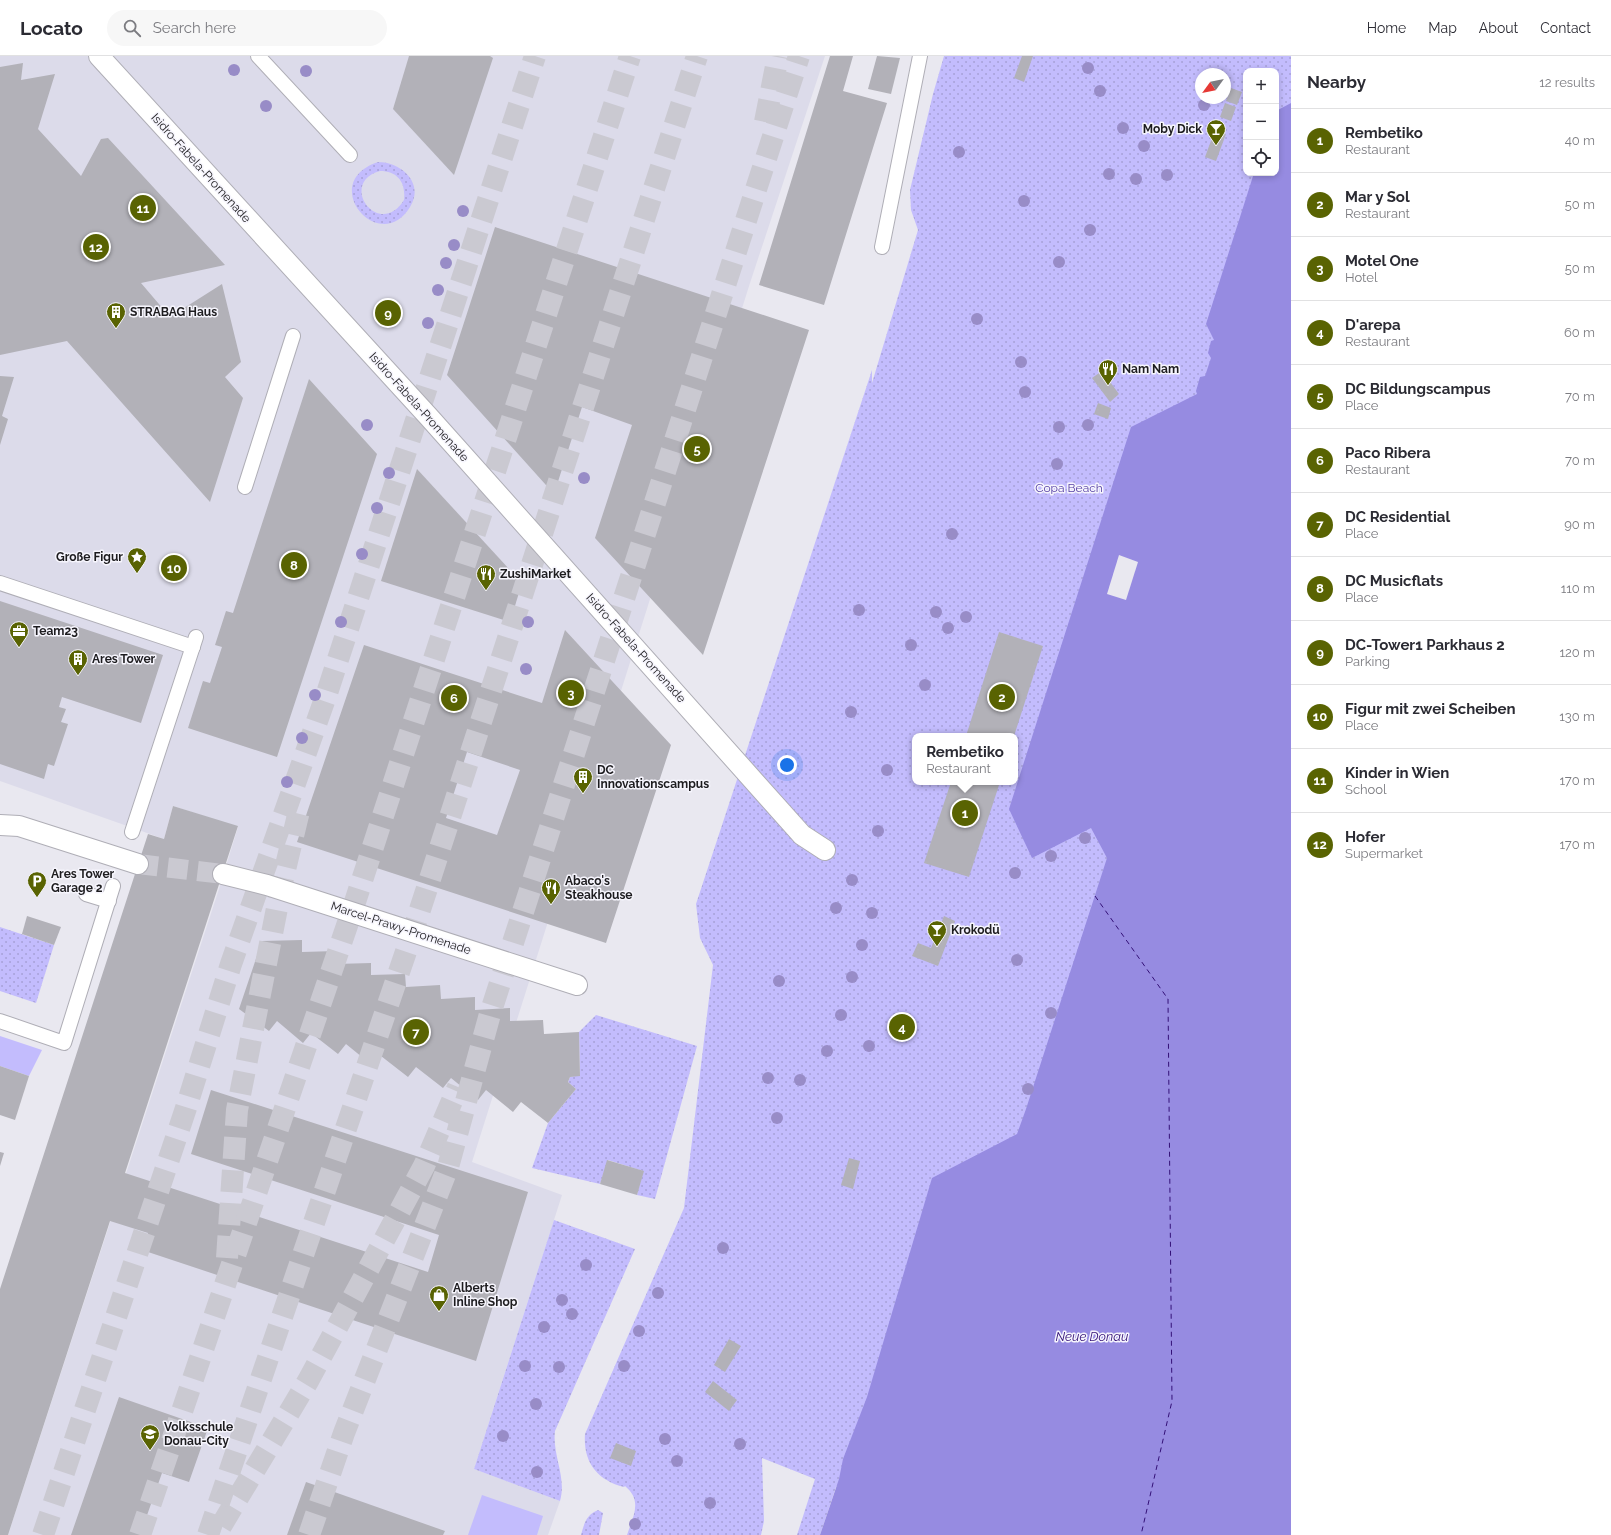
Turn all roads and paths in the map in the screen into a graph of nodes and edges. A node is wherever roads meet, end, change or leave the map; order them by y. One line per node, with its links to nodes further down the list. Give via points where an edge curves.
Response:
1 (99, 56): 11 (street, Isidro-Fabela-Promenade, via 428,416 802,835)
2 (258, 56): 4 (lane)
3 (920, 56): 5 (lane)
4 (350, 155)
5 (882, 247)
6 (293, 336): 7 (lane)
7 (245, 488)
8 (0, 583): 10 (lane, via 194,642)
9 (0, 825): 12 (street, via 19,826)
10 (132, 832)
11 (824, 850)
12 (138, 864)
13 (223, 874): 17 (street, Marcel-Prawy-Promenade, via 268,885)
14 (113, 886): 16 (lane)
15 (86, 894): 16 (lane)
16 (109, 900): 18 (lane, via 66,1047)
17 (577, 985)
18 (0, 1021)

